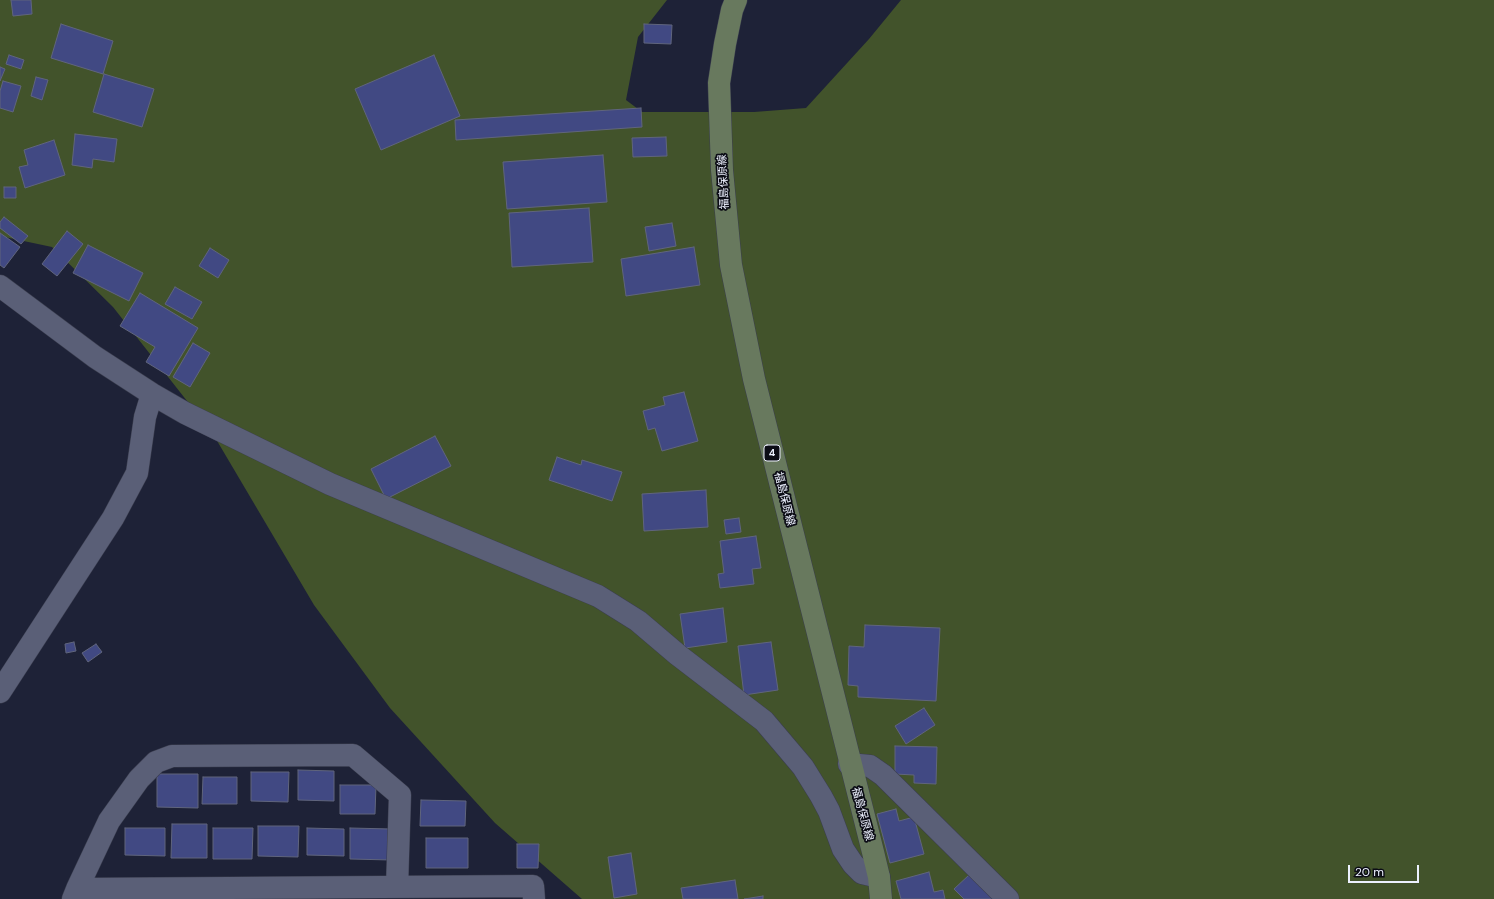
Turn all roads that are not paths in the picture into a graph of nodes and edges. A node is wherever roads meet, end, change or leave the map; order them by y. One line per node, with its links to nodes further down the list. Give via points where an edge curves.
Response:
1 (736, 0): 5 (main road, 福島保原線 / 4, via 727,31 719,83 722,170 731,265 754,379)
2 (0, 286): 3 (street, via 95,357)
3 (152, 394): 4 (street, via 145,416 137,473 108,525); 6 (street, via 185,413 330,484 598,596 638,621 678,656 764,721 799,762 818,791 843,849 853,864 862,873)
4 (0, 692)
5 (849, 764): 6 (main road, 福島保原線 / 4); 11 (street, via 870,766 883,775)
6 (879, 877): 10 (main road, 福島保原線 / 4)
7 (398, 887): 8 (street); 8 (street, via 400,795 353,755 172,756 156,762 139,779 109,821); 9 (street, via 533,886)
8 (75, 894)
9 (534, 899)
10 (881, 899)
11 (1008, 899)

